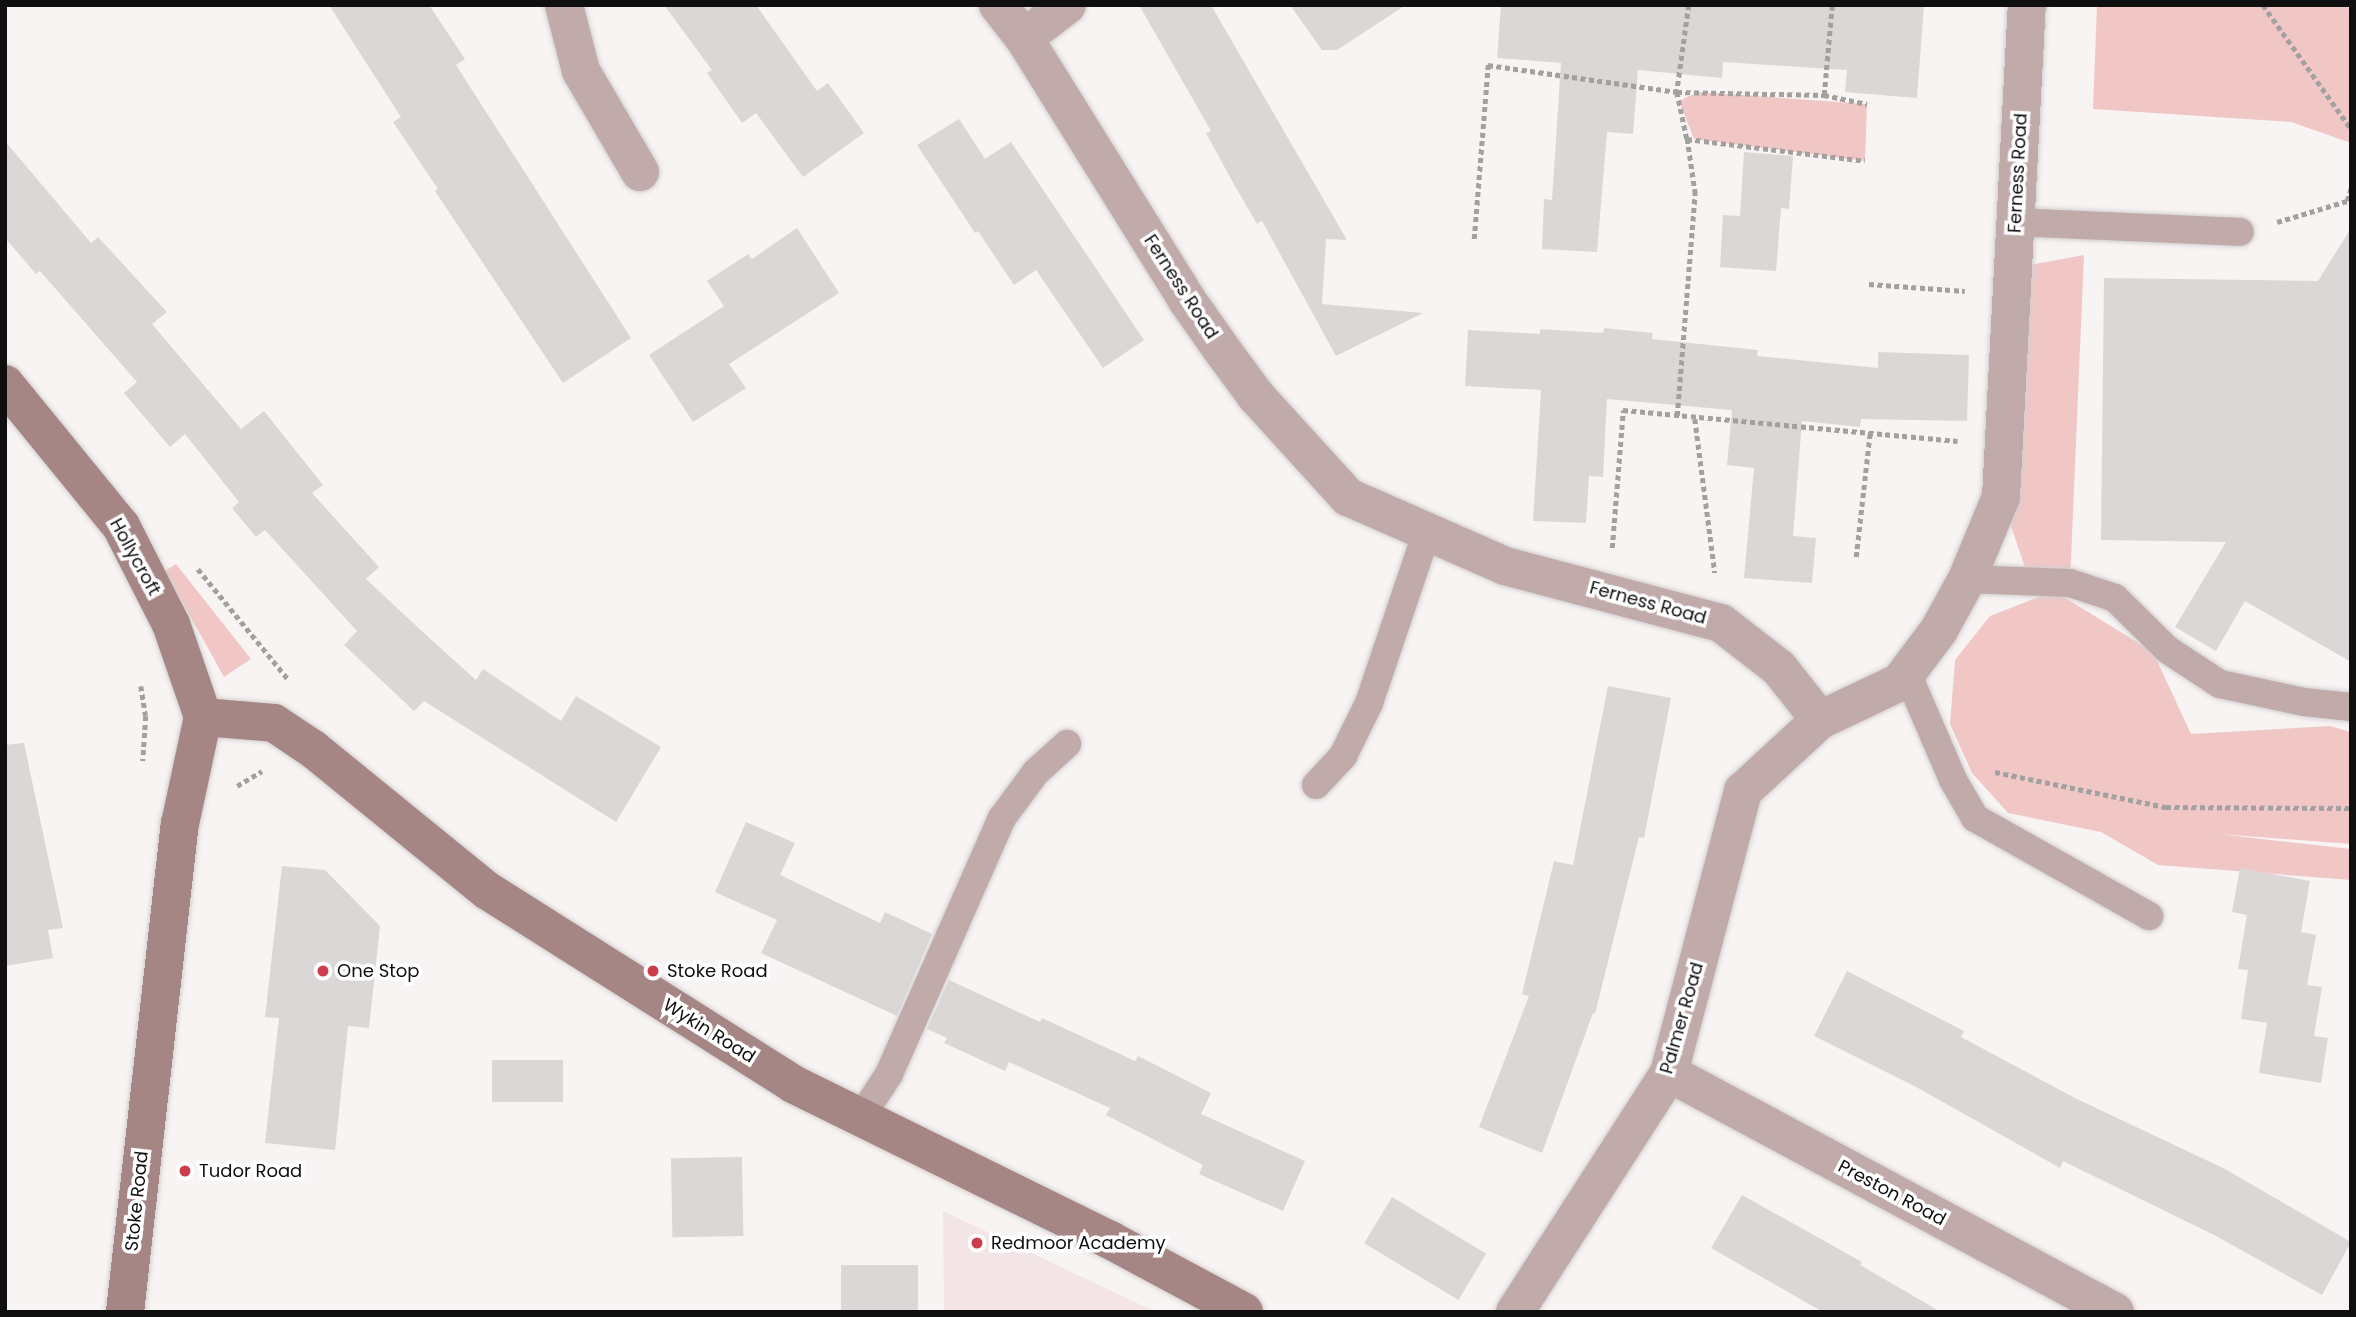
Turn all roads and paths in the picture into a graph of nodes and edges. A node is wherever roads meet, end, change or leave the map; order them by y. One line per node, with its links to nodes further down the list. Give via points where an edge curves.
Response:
1 (564, 5): 15 (street, via 581,71)
2 (998, 5): 8 (street, Ferness Road)
3 (1067, 5): 8 (street)
4 (1689, 5): 9 (path)
5 (1832, 5): 10 (path)
6 (2027, 5): 17 (street, Ferness Road)
7 (2263, 5): 12 (path)
8 (1024, 38): 27 (street, Ferness Road, via 1187,300 1256,396 1348,497)
9 (1677, 92): 10 (path); 13 (path); 19 (path, via 1488,65)
10 (1824, 94): 11 (path)
11 (1867, 104)
12 (2351, 129)
13 (1687, 138): 14 (path); 23 (path, via 1695,194)
14 (1864, 161)
15 (640, 172)
16 (2351, 188): 18 (path, via 2347,201)
17 (2015, 222): 18 (lane); 21 (street, Ferness Road)
18 (2240, 232)
19 (1474, 239)
20 (1869, 284): 21 (path)
21 (2012, 294): 26 (street, Ferness Road)
22 (5, 384): 35 (street, Hollycroft, via 121,526 171,624)
23 (1677, 415): 24 (path); 30 (path, via 1623,410)
24 (1695, 419): 25 (path); 31 (path)
25 (1870, 432): 26 (path); 28 (path)
26 (2004, 445): 29 (street, Ferness Road, via 2001,497)
27 (1427, 533): 30 (street, Ferness Road, via 1505,566); 41 (lane, via 1369,703 1343,756)
28 (1856, 557)
29 (1967, 579): 32 (street, Ferness Road, via 1932,642); 34 (lane, via 2070,583 2115,598 2168,650 2220,684)
30 (1608, 593): 31 (street, Ferness Road)
31 (1721, 623): 36 (street, Ferness Road, via 1779,668)
32 (1908, 673): 36 (street, Ferness Road, via 1900,682); 44 (lane, via 1953,780 1975,818)
33 (139, 678): 39 (path, via 146,716)
34 (2351, 707)
35 (203, 717): 38 (street, Wykin Road, via 274,723); 47 (street, Stoke Road, via 180,824)
36 (1820, 720): 45 (street, Palmer Road, via 1743,791)
37 (1066, 744): 46 (lane, via 1036,772 1002,818 889,1074)
38 (313, 749): 42 (path, via 294,777 282,769 261,771); 46 (street, Wykin Road, via 488,891 793,1084)
39 (143, 769)
40 (1984, 770): 43 (path, via 2166,807)
41 (1316, 785)
42 (233, 789)
43 (2351, 808)
44 (2149, 916)
45 (1669, 1073): 49 (street, Palmer Road); 50 (street, Preston Road)
46 (861, 1117): 48 (street, Wykin Road)
47 (125, 1312)
48 (1244, 1312)
49 (1515, 1312)
50 (2115, 1312)

